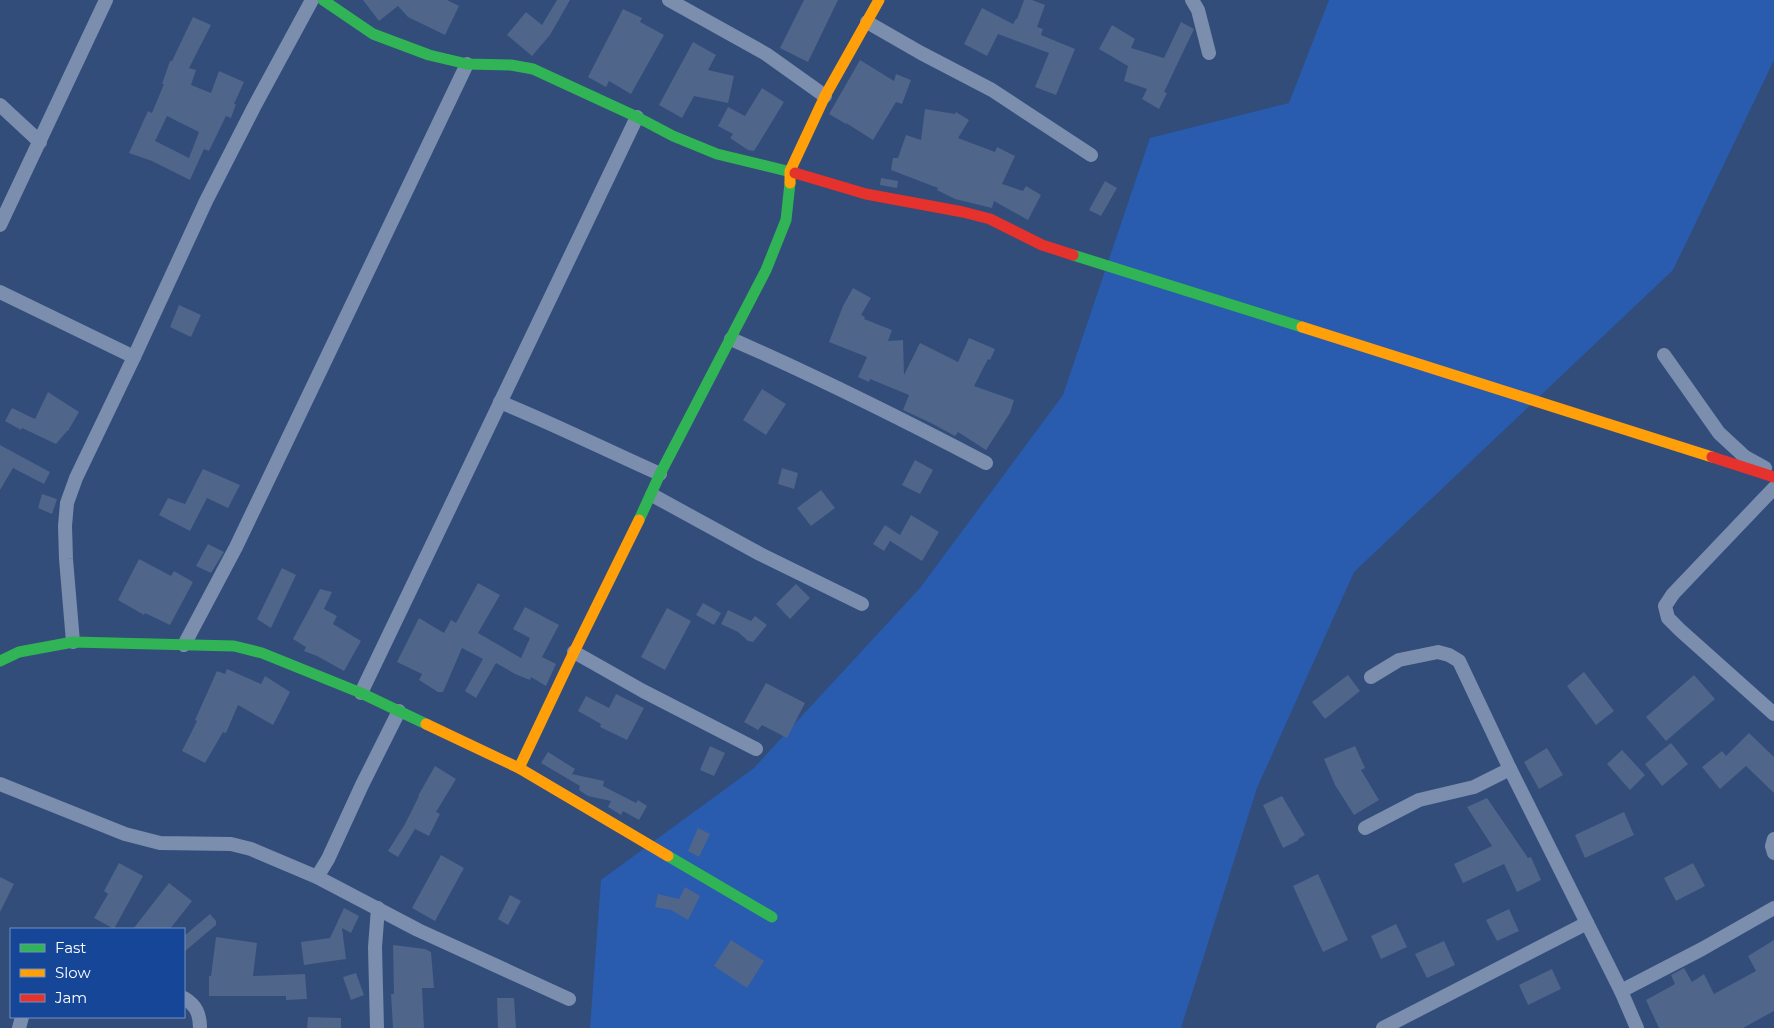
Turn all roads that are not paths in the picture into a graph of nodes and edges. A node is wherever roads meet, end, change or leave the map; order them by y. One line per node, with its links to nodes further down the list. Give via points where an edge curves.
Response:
1 (106, 0): 13 (street)
2 (312, 0): 20 (street, via 206,201)
3 (323, 0): 9 (street, via 372,34 429,55)
4 (670, 0): 10 (street, via 766,54)
5 (879, 0): 7 (street)
6 (1192, 0): 8 (street, via 1198,10)
7 (867, 22): 10 (street); 14 (street, via 992,90)
8 (1209, 53)
9 (467, 64): 12 (street, via 533,69); 29 (street, via 236,547)
10 (825, 96): 15 (street)
11 (0, 105): 13 (street)
12 (637, 118): 15 (street, via 717,154); 21 (street)
13 (40, 142): 16 (street)
14 (1091, 155)
15 (790, 171): 18 (street, via 786,220 766,270); 24 (street, via 866,194 990,220 1042,245)
16 (0, 225)
17 (0, 292): 20 (street)
18 (731, 340): 22 (street, via 792,366); 23 (street)
19 (1664, 355): 24 (street, via 1719,433 1745,457)
20 (134, 357): 28 (street, via 76,478 67,504 66,559)
21 (500, 402): 23 (street); 33 (street)
22 (986, 463)
23 (660, 474): 26 (street)
24 (1774, 476)
25 (1774, 488): 35 (street, via 1665,606 1668,618)
26 (652, 495): 27 (street, via 760,554); 30 (street)
27 (862, 604)
28 (73, 642): 29 (street); 31 (street, via 19,652)
29 (184, 645): 33 (street, via 234,646 262,653)
30 (574, 652): 36 (street); 37 (street)
31 (0, 661)
32 (1371, 677): 38 (street, via 1399,660 1438,652 1459,661)
33 (361, 693): 34 (street)
34 (399, 711): 37 (street); 43 (street)
35 (1774, 714)
36 (756, 749)
37 (519, 768): 46 (street)
38 (1510, 769): 40 (street, via 1474,787 1418,800); 47 (street)
39 (0, 784): 43 (street, via 125,834 160,843 232,844)
40 (1365, 828)
41 (1774, 839): 42 (street)
42 (1774, 853)
43 (317, 877): 44 (street)
44 (378, 908): 50 (street, via 418,930); 52 (street, via 375,947)
45 (1774, 908): 48 (street)
46 (772, 917)
47 (1587, 923): 48 (street); 53 (street)
48 (1621, 991): 54 (street)
49 (185, 999): 51 (street, via 192,1003 200,1017)
50 (569, 999)
51 (200, 1028)
52 (377, 1028)
53 (1383, 1028)
54 (1637, 1028)

